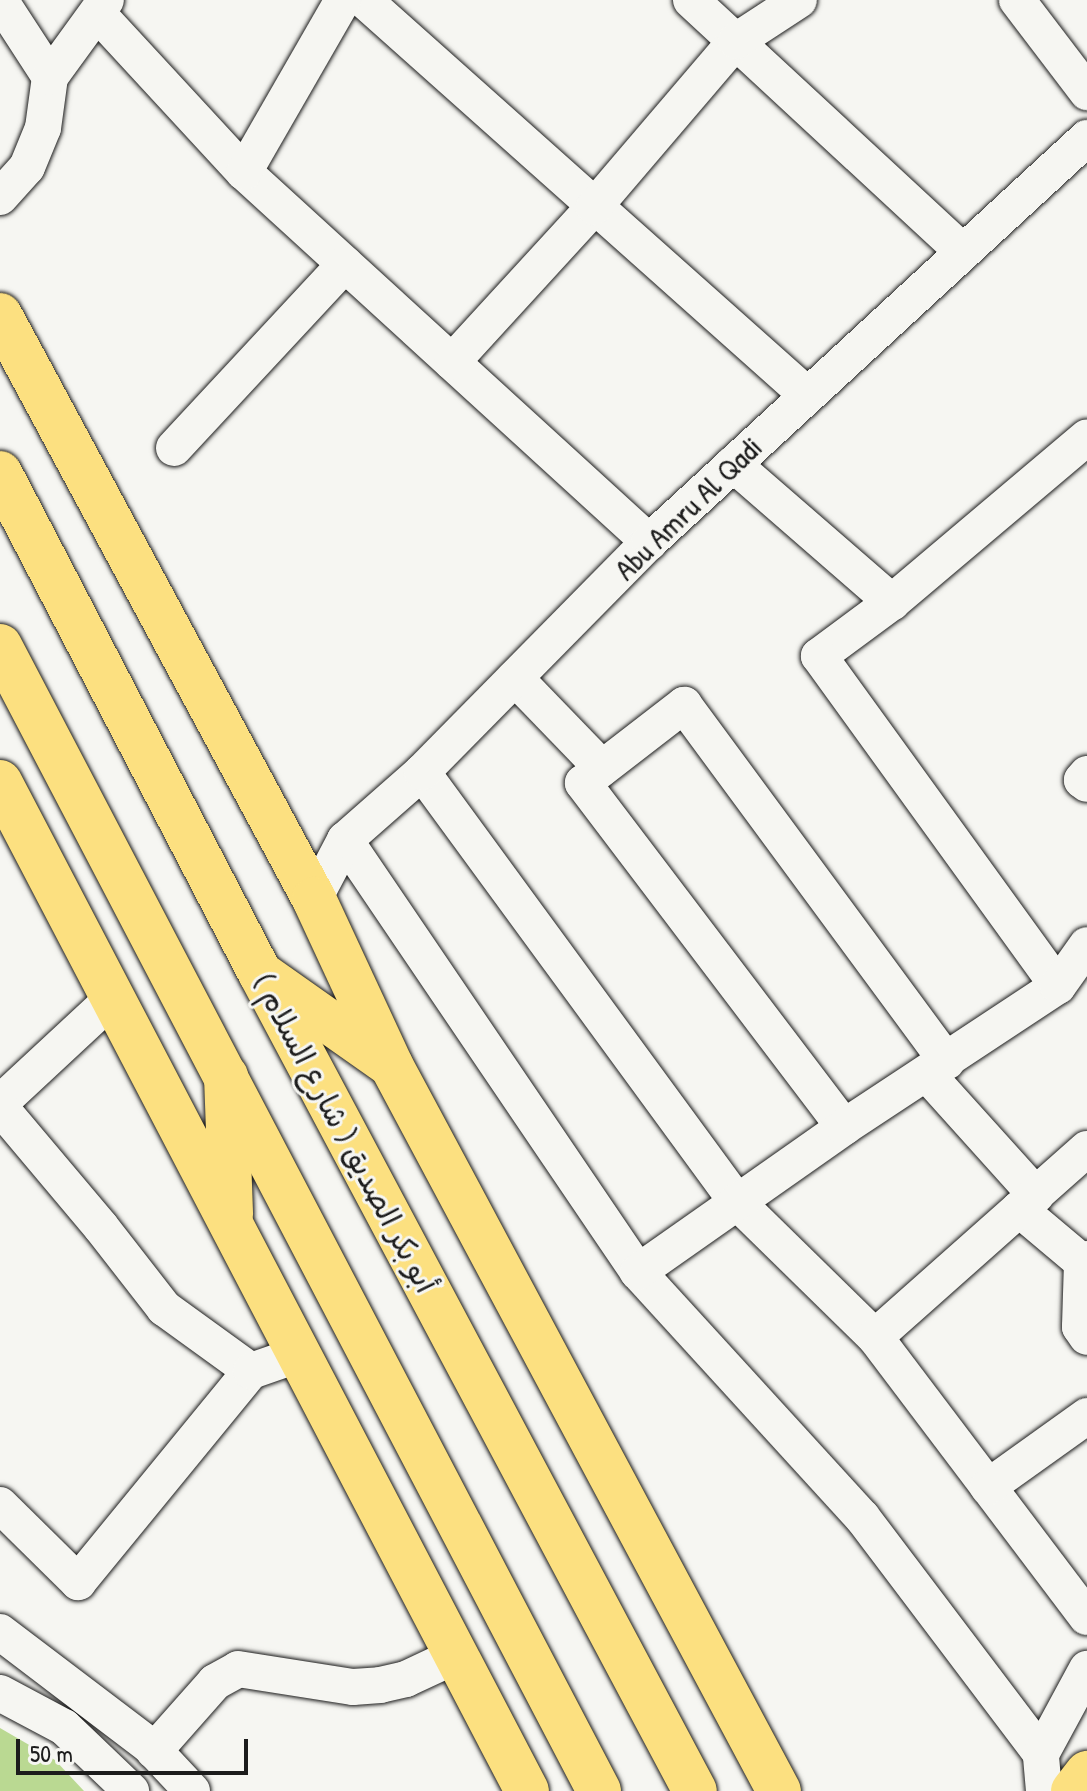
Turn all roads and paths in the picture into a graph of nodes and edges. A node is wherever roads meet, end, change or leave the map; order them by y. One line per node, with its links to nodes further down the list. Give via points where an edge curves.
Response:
1 (0, 0): 9 (street)
2 (343, 0): 12 (street)
3 (364, 0): 14 (street)
4 (691, 0): 8 (street)
5 (799, 0): 8 (street)
6 (1017, 0): 10 (street)
7 (102, 7): 9 (street); 12 (street)
8 (736, 41): 14 (street); 15 (street)
9 (50, 77): 13 (street, via 43,128 27,167)
10 (1087, 92)
11 (1087, 138): 15 (street, Abu Amru Al Qadi)
12 (244, 172): 16 (street)
13 (0, 197)
14 (594, 207): 18 (street); 19 (street)
15 (963, 252): 19 (street, Abu Amru Al Qadi)
16 (345, 264): 18 (street); 21 (street)
17 (0, 315): 34 (main road)
18 (452, 362): 24 (street)
19 (807, 395): 22 (street, Abu Amru Al Qadi)
20 (1087, 437): 25 (street)
21 (174, 448)
22 (733, 464): 24 (street, Abu Amru Al Qadi); 25 (street)
23 (0, 473): 36 (main road, ( شارع السلام ) أبو بكر الصديق)
24 (649, 542): 27 (street, Abu Amru Al Qadi)
25 (892, 602): 37 (street, via 819,656)
26 (0, 646): 41 (main road)
27 (515, 678): 28 (street); 29 (street, Abu Amru Al Qadi)
28 (602, 768): 40 (street, via 684,705); 43 (street, via 583,783)
29 (422, 772): 33 (street, Abu Amru Al Qadi); 45 (street)
30 (1087, 774): 32 (street, via 1082,780)
31 (0, 782): 38 (main road)
32 (1087, 784)
33 (345, 840): 34 (street, Abu Amru Al Qadi); 49 (street)
34 (314, 899): 39 (main road)
35 (1087, 945): 37 (street)
36 (260, 973): 39 (main road); 70 (main road, ( شارع السلام ) أبو بكر الصديق)
37 (1058, 986): 40 (street)
38 (112, 999): 42 (street); 47 (main road)
39 (391, 1065): 65 (main road)
40 (937, 1068): 43 (street); 46 (street)
41 (226, 1076): 47 (main road); 69 (main road)
42 (0, 1105): 53 (street, via 164,1308)
43 (844, 1127): 45 (street)
44 (1087, 1149): 46 (street)
45 (737, 1202): 49 (street); 50 (street)
46 (1027, 1202): 48 (street); 50 (street)
47 (232, 1225): 52 (main road)
48 (1085, 1261): 51 (street, via 1080,1327)
49 (638, 1272): 63 (street, via 862,1517)
50 (875, 1337): 55 (street)
51 (1087, 1337)
52 (300, 1354): 53 (street); 59 (main road)
53 (251, 1371): 56 (street, via 78,1582)
54 (1087, 1416): 55 (street)
55 (988, 1487): 57 (street)
56 (0, 1505)
57 (1087, 1617)
58 (0, 1632): 62 (street)
59 (455, 1656): 62 (street, via 406,1679 353,1687 238,1669 215,1682); 68 (main road)
60 (1087, 1669): 63 (street)
61 (0, 1693): 66 (street, via 64,1727)
62 (154, 1751): 67 (street)
63 (1041, 1754): 71 (street)
64 (1087, 1773): 72 (main road)
65 (780, 1785)
66 (131, 1791)
67 (192, 1791)
68 (527, 1791)
69 (599, 1791)
70 (695, 1791)
71 (1044, 1791)
72 (1073, 1791)

